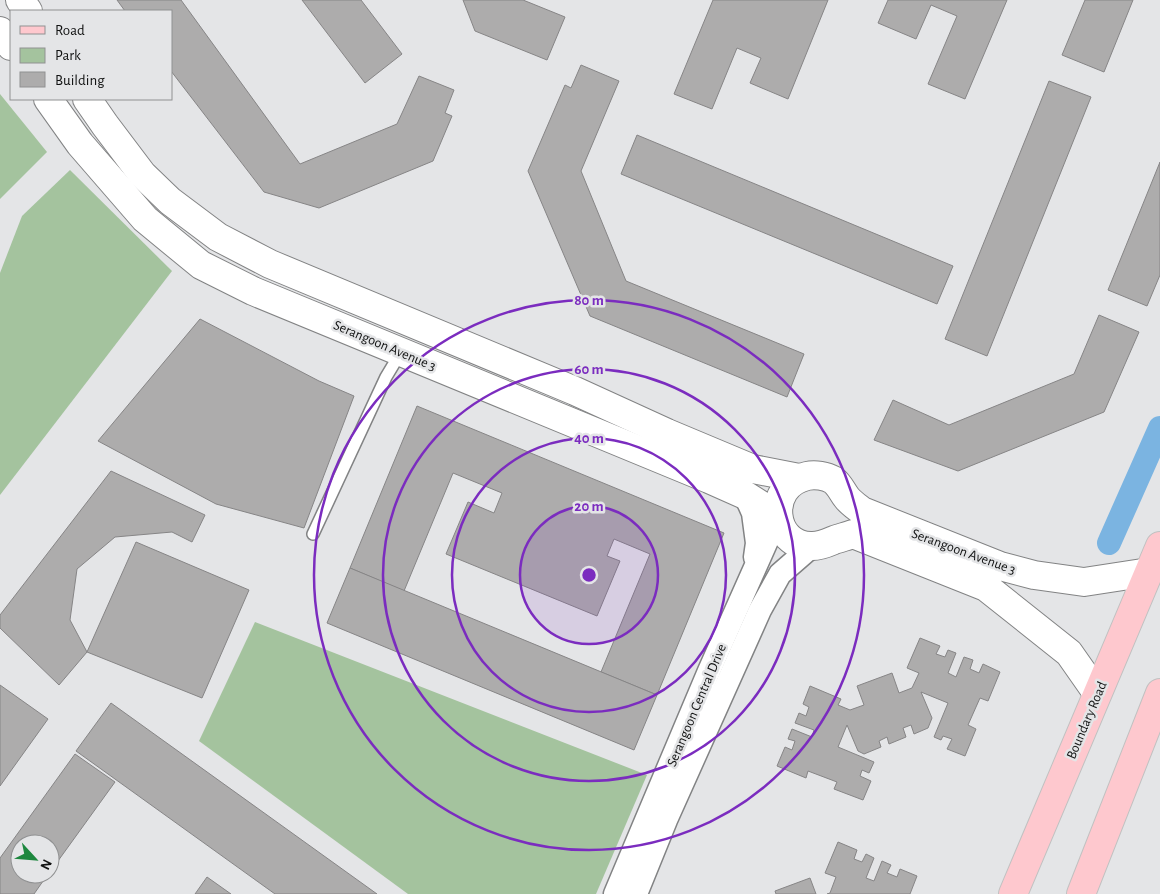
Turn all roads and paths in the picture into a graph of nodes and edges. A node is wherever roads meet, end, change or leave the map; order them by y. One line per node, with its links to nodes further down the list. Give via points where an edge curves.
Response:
1 (0, 31): 2 (street)
2 (10, 45)
3 (49, 100): 5 (street, Serangoon Avenue 3, via 80,144 145,219 201,265 253,291)
4 (88, 100): 6 (street, Serangoon Avenue 3, via 142,174 170,201 218,237 270,264 576,391 753,469)
5 (401, 352): 7 (street, Serangoon Avenue 3); 10 (lane, via 386,377)
6 (799, 478): 8 (street, Serangoon Avenue 3, via 816,475 833,480); 9 (street, via 782,493)
7 (745, 495): 9 (street, Serangoon Avenue 3); 14 (street, via 753,513 757,543)
8 (847, 498): 11 (street, via 848,521 842,532); 13 (street, Serangoon Avenue 3, via 862,511 879,519 1000,566 1034,575 1084,582)
9 (778, 516): 11 (street, Serangoon Avenue 3, via 789,537 799,544); 14 (street, Serangoon Central Drive)
10 (314, 534)
11 (822, 543): 15 (street, Serangoon Avenue 3, via 853,534 986,587 1069,653); 17 (street, Serangoon Central Drive, via 780,574 760,610 666,820)
12 (1160, 546): 13 (main road, Boundary Road)
13 (1148, 572): 15 (main road, Boundary Road)
14 (753, 573): 17 (street, Serangoon Central Drive, via 709,672)
15 (1097, 693): 18 (main road, Boundary Road)
16 (1160, 693): 19 (main road)
17 (621, 894)
18 (1013, 894)
19 (1081, 894)

